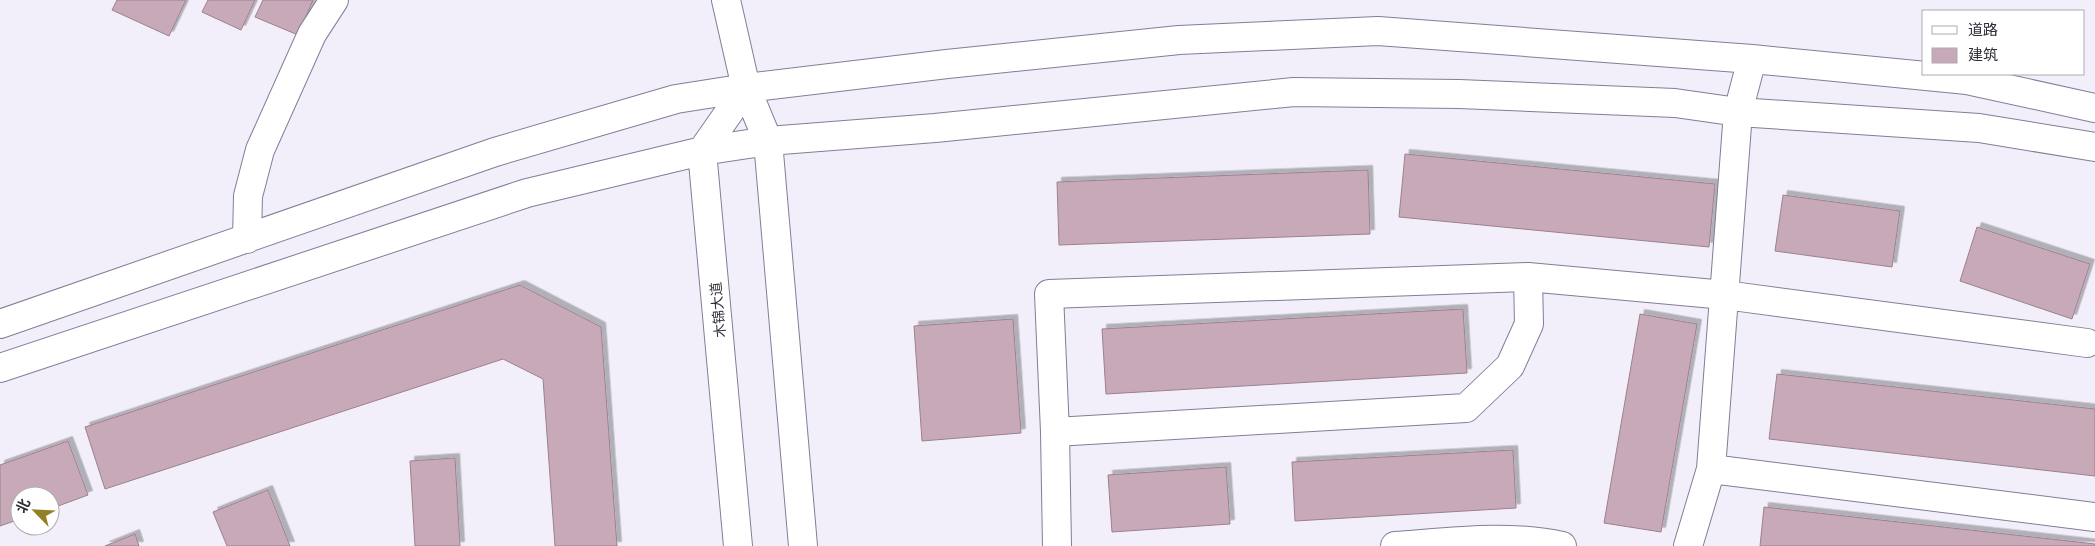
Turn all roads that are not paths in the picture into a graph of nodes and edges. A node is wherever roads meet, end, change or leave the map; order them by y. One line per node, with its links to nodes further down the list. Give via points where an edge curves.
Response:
1 (334, 0): 10 (street, via 312,34 260,150 248,196)
2 (726, 0): 4 (street)
3 (1752, 59): 4 (street, via 1378,31 1179,40); 5 (street, via 1967,80); 6 (street)
4 (746, 88): 7 (street); 9 (street); 10 (street, via 676,99 496,152)
5 (2095, 108)
6 (1738, 112): 7 (street, via 1675,103 1460,94 1294,92 935,128); 8 (street, via 1979,128); 12 (street)
7 (768, 141): 9 (street); 20 (street)
8 (2095, 146)
9 (702, 151): 15 (street, via 527,193); 19 (street, 木锦大道)
10 (247, 239): 13 (street)
11 (1528, 277): 12 (street); 16 (street, via 1528,324 1510,366 1466,408); 16 (street, via 1049,294)
12 (1725, 295): 14 (street); 17 (street)
13 (0, 324)
14 (2087, 343)
15 (0, 368)
16 (1055, 432): 21 (street)
17 (1711, 469): 18 (street); 24 (street)
18 (2095, 518)
19 (738, 546)
20 (803, 546)
21 (1057, 546)
22 (1394, 546): 23 (street, via 1490,539 1538,540)
23 (1562, 546)
24 (1688, 546)

